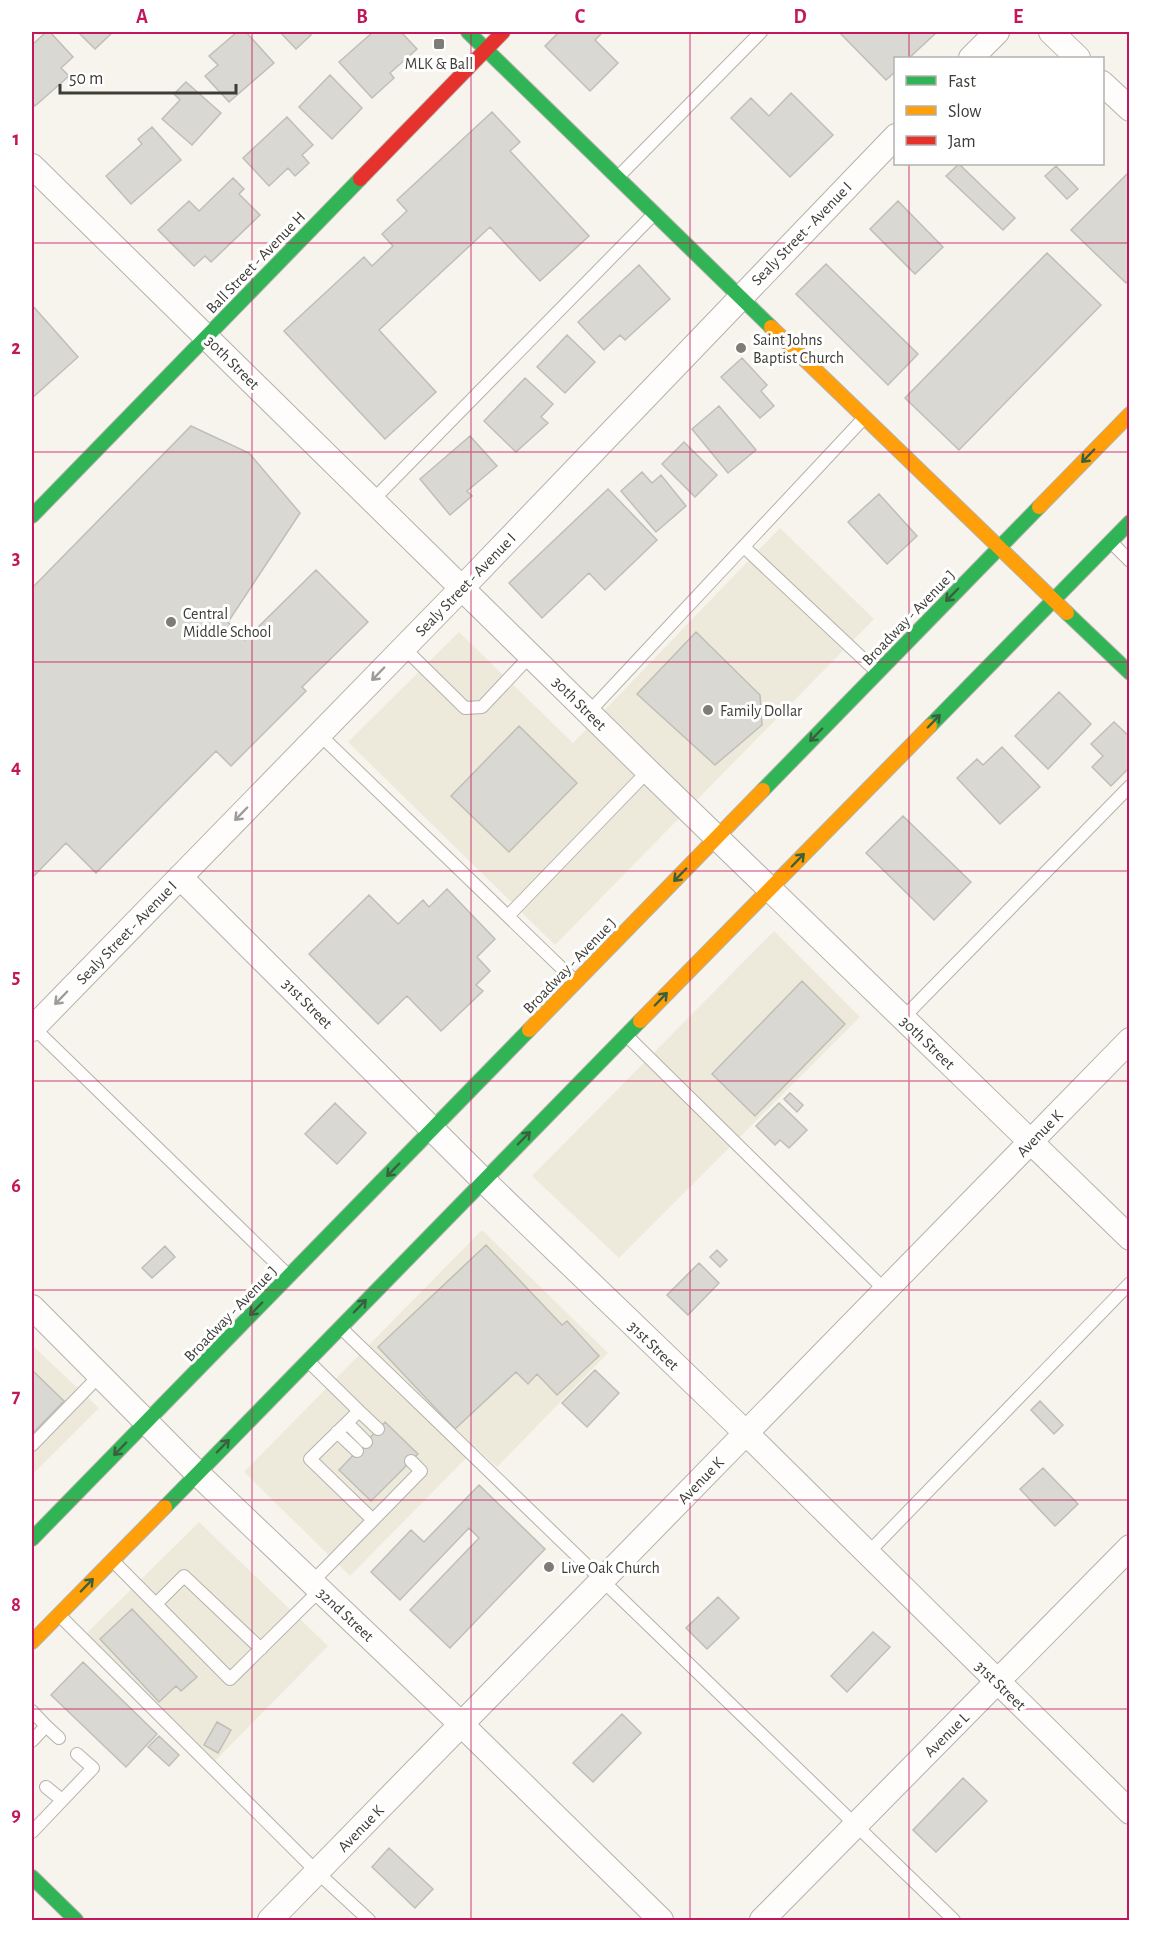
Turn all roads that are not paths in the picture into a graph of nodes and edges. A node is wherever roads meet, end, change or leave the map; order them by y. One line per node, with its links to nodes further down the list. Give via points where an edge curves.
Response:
1 (468, 32): 6 (main road)
2 (503, 32): 6 (main road, Ball Street - Avenue H)
3 (761, 32): 13 (lane)
4 (997, 32): 7 (street)
5 (1051, 32): 8 (street)
6 (486, 49): 13 (main road); 16 (main road, Ball Street - Avenue H)
7 (972, 57)
8 (1077, 57)
9 (1104, 85): 10 (street)
10 (1130, 109)
11 (894, 138): 15 (street, Sealy Street - Avenue I)
12 (32, 166): 16 (street, 30th Street)
13 (617, 178): 14 (main road)
14 (653, 214): 15 (main road); 19 (lane)
15 (740, 296): 18 (main road); 26 (street, Sealy Street - Avenue I)
16 (207, 336): 19 (street, 30th Street); 20 (main road, Ball Street - Avenue H)
17 (1130, 414): 23 (main road, Broadway - Avenue J, one-way to 23)
18 (865, 417): 23 (main road); 24 (lane)
19 (374, 500): 26 (street, 30th Street)
20 (32, 516)
21 (1130, 522): 22 (main road)
22 (1110, 542): 25 (lane); 27 (main road)
23 (1000, 546): 27 (main road); 30 (main road, Broadway - Avenue J, one-way to 30)
24 (744, 547): 30 (lane); 32 (lane)
25 (1130, 561)
26 (462, 588): 28 (street, Sealy Street - Avenue I); 29 (street, 30th Street)
27 (1054, 598): 31 (main road); 38 (main road, one-way to 27)
28 (404, 648): 29 (lane, via 465,708 482,707); 33 (street, Sealy Street - Avenue I, one-way to 33)
29 (531, 655): 32 (street, 30th Street)
30 (877, 672): 36 (main road, Broadway - Avenue J, one-way to 36)
31 (1130, 673)
32 (589, 712): 34 (street, 30th Street)
33 (320, 734): 37 (street, Sealy Street - Avenue I, one-way to 37); 39 (lane)
34 (648, 771): 36 (street, 30th Street); 39 (lane)
35 (1130, 786): 41 (lane)
36 (717, 837): 38 (street, 30th Street); 40 (main road, Broadway - Avenue J, one-way to 40)
37 (180, 877): 42 (street, Sealy Street - Avenue I, one-way to 42); 45 (street, 31st Street)
38 (770, 888): 41 (street, 30th Street); 43 (main road, one-way to 38)
39 (508, 916): 40 (lane)
40 (576, 982): 45 (main road, Broadway - Avenue J)
41 (903, 1018): 46 (street, 30th Street)
42 (32, 1028): 49 (lane)
43 (626, 1035): 47 (main road, one-way to 43); 51 (lane)
44 (1130, 1040): 46 (street, Avenue K)
45 (434, 1128): 47 (street, 31st Street); 49 (main road, Broadway - Avenue J, one-way to 49)
46 (1030, 1142): 48 (street, 30th Street); 51 (street, Avenue K)
47 (483, 1180): 53 (main road, one-way to 47); 61 (street, 31st Street)
48 (1130, 1238)
49 (289, 1276): 57 (main road, Broadway - Avenue J, one-way to 57)
50 (1130, 1283): 76 (lane)
51 (885, 1290): 61 (street, Avenue K)
52 (32, 1307): 55 (street, 32nd Street)
53 (340, 1327): 54 (main road); 78 (lane)
54 (307, 1360): 56 (lane); 66 (main road, one-way to 54)
55 (100, 1375): 57 (street, 32nd Street); 63 (lane)
56 (359, 1411): 58 (lane); 59 (lane)
57 (147, 1422): 66 (street, 32nd Street); 73 (main road, Broadway - Avenue J, one-way to 73)
58 (347, 1423): 60 (lane); 62 (lane)
59 (378, 1429)
60 (337, 1432): 64 (lane); 72 (lane, via 310,1459)
61 (746, 1433): 76 (street, 31st Street); 78 (street, Avenue K)
62 (366, 1442)
63 (32, 1445)
64 (357, 1451)
65 (411, 1461): 69 (lane, via 421,1471)
66 (197, 1473): 77 (main road); 79 (street, 32nd Street)
67 (399, 1473): 69 (lane)
68 (389, 1483): 70 (lane)
69 (409, 1483): 70 (lane)
70 (399, 1493): 72 (lane)
71 (32, 1517): 73 (lane)
72 (373, 1520): 79 (lane)
73 (43, 1528): 74 (main road, Broadway - Avenue J)
74 (32, 1539)
75 (1130, 1547): 84 (street, Avenue L)
76 (867, 1554): 84 (street, 31st Street)
77 (112, 1560): 80 (lane); 81 (main road, one-way to 77)
78 (603, 1579): 86 (street, Avenue K); 94 (lane)
79 (316, 1586): 83 (lane); 86 (street, 32nd Street)
80 (156, 1604): 83 (lane, via 184,1576); 83 (lane, via 230,1679)
81 (59, 1614): 82 (main road); 96 (lane)
82 (32, 1642)
83 (261, 1649)
84 (997, 1682): 93 (street, 31st Street); 94 (street, Avenue L)
85 (32, 1712): 87 (lane)
86 (462, 1725): 96 (street, Avenue K); 101 (street, 32nd Street)
87 (46, 1726): 88 (lane); 89 (lane)
88 (59, 1738)
89 (32, 1741)
90 (76, 1754): 92 (lane, via 93,1768)
91 (46, 1786): 92 (lane)
92 (62, 1800): 95 (lane)
93 (1130, 1812)
94 (856, 1825): 102 (street, Avenue L); 103 (lane)
95 (32, 1832)
96 (317, 1872): 99 (street, Avenue K); 100 (lane)
97 (32, 1877): 98 (main road)
98 (76, 1920)
99 (270, 1920)
100 (369, 1920)
101 (662, 1920)
102 (762, 1920)
103 (954, 1920)

